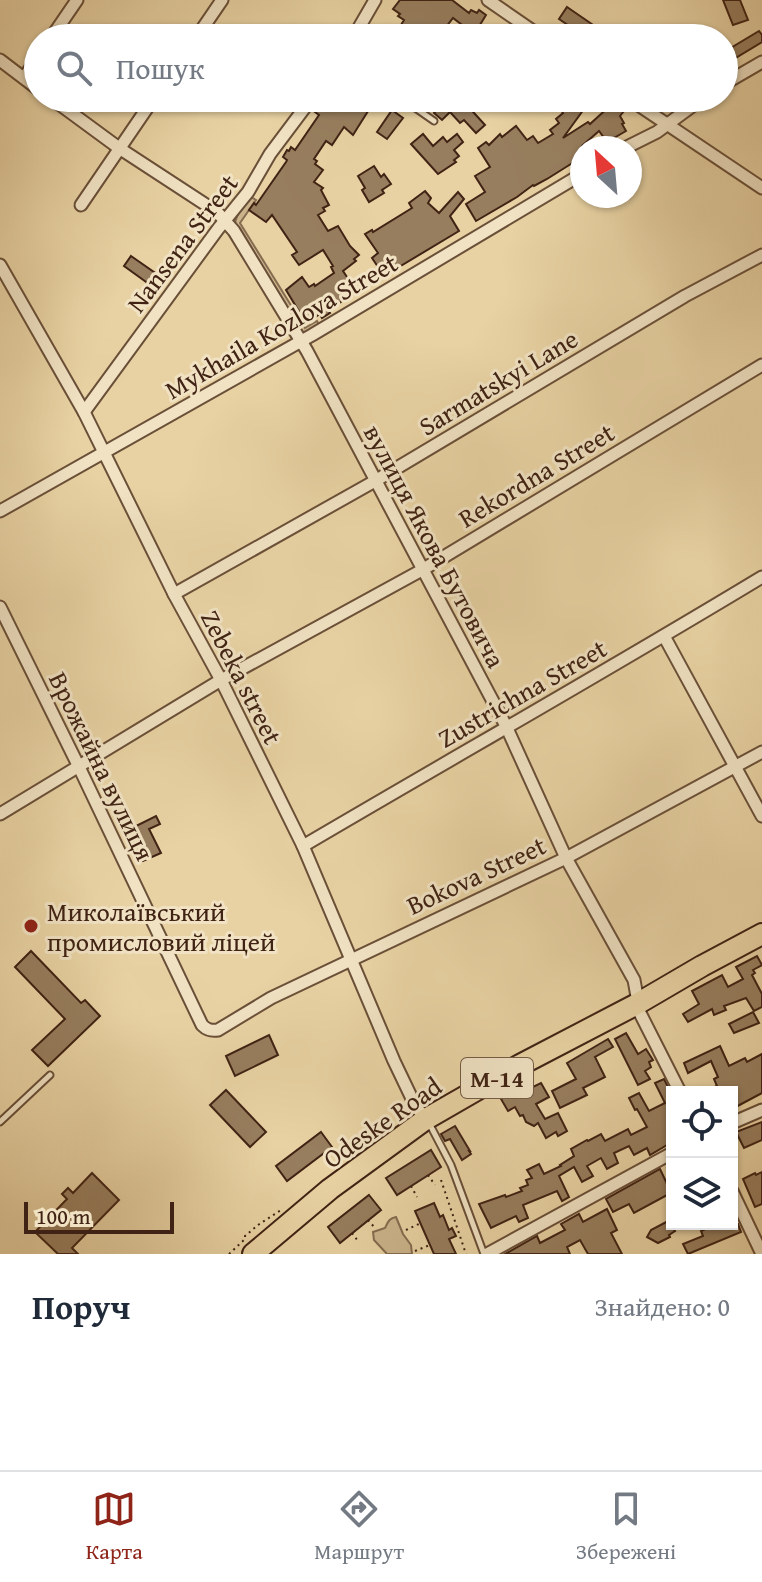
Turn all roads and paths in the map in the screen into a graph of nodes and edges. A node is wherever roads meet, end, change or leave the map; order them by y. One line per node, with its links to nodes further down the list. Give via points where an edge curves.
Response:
1 (77, 0): 5 (street)
2 (222, 0): 6 (street)
3 (375, 0): 7 (street)
4 (488, 0): 8 (street)
5 (61, 24)
6 (206, 24)
7 (361, 24)
8 (523, 24)
9 (0, 60): 12 (street)
10 (762, 62): 11 (street)
11 (738, 76)
12 (24, 78)
13 (70, 112): 22 (street, вулиця Якова Бутовича)
14 (144, 112): 22 (street)
15 (302, 112): 26 (street, Nansena Street)
16 (421, 112): 19 (lane)
17 (648, 112): 20 (street)
18 (684, 112): 20 (street)
19 (434, 121)
20 (667, 125): 21 (street); 24 (street)
21 (642, 140)
22 (119, 148): 25 (street); 26 (street, вулиця Якова Бутовича)
23 (570, 181): 29 (street, Mykhaila Kozlova Street)
24 (762, 188)
25 (81, 205)
26 (225, 221): 29 (street, вулиця Якова Бутовича); 31 (street, Nansena Street)
27 (762, 255): 33 (street, Sarmatskyi Lane)
28 (0, 265): 31 (street, Zebeka street)
29 (301, 342): 32 (street, Mykhaila Kozlova Street); 33 (street, вулиця Якова Бутовича)
30 (762, 365): 35 (street, Rekordna Street)
31 (84, 412): 32 (street, Zebeka street)
32 (105, 453): 34 (street, Mykhaila Kozlova Street); 37 (street, Zebeka street)
33 (375, 481): 35 (street, вулиця Якова Бутовича); 37 (street, Sarmatskyi Lane)
34 (0, 511)
35 (422, 570): 40 (street, Rekordna Street); 41 (street, вулиця Якова Бутовича)
36 (762, 577): 39 (street, Zustrichna Street)
37 (174, 594): 40 (street, Zebeka street)
38 (0, 607): 43 (street, Врожайна вулиця)
39 (664, 636): 41 (street, Zustrichna Street); 44 (street)
40 (221, 680): 43 (street, Rekordna Street); 47 (street, Zebeka street)
41 (506, 726): 47 (street, Zustrichna Street); 48 (street, вулиця Якова Бутовича)
42 (762, 752): 44 (street, Bokova Street)
43 (79, 767): 45 (street, Rekordna Street); 52 (street, Врожайна вулиця)
44 (735, 767): 46 (street); 48 (street, Bokova Street)
45 (0, 814)
46 (762, 816)
47 (303, 846): 50 (street, Zebeka street)
48 (566, 858): 50 (street, Bokova Street); 51 (street, вулиця Якова Бутовича, via 634,980)
49 (762, 934): 51 (highway, Odeske Road / М-14)
50 (350, 959): 52 (street, Bokova Street, via 218,1030); 56 (street, Zebeka street, via 394,1061)
51 (637, 1004): 54 (street, вулиця Якова Бутовича); 56 (highway, Odeske Road / М-14)
52 (207, 1030)
53 (50, 1075): 58 (lane)
54 (677, 1086)
55 (762, 1110): 57 (street)
56 (426, 1119): 74 (highway, Odeske Road / М-14); 76 (lane, via 451,1165)
57 (738, 1120)
58 (0, 1122)
59 (666, 1156): 76 (street)
60 (428, 1175): 62 (path)
61 (441, 1180): 75 (path)
62 (435, 1185)
63 (411, 1186): 64 (path)
64 (417, 1197)
65 (738, 1204): 77 (street)
66 (368, 1220): 68 (path)
67 (421, 1223): 69 (path)
68 (375, 1228)
69 (406, 1230)
70 (352, 1233): 71 (path)
71 (358, 1241)
72 (430, 1245): 73 (path)
73 (415, 1251)
74 (253, 1254)
75 (466, 1254)
76 (486, 1254)
77 (762, 1254)

